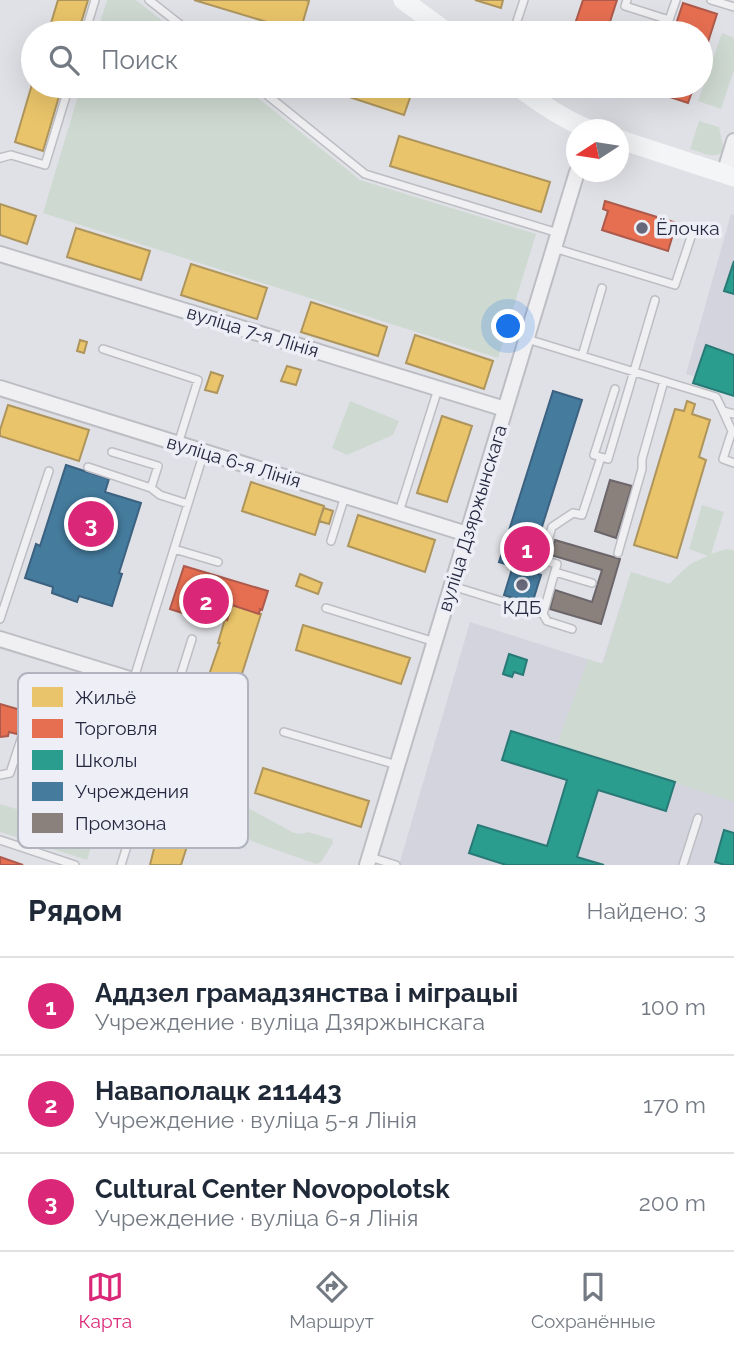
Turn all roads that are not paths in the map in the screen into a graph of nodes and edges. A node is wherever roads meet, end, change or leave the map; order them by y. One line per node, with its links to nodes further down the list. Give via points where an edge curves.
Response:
1 (95, 0): 9 (lane)
2 (149, 0): 10 (lane)
3 (403, 0): 11 (main road)
4 (524, 0): 12 (lane)
5 (627, 0): 6 (lane, via 625,6 669,20)
6 (676, 0)
7 (711, 0): 8 (lane)
8 (734, 7)
9 (89, 21)
10 (176, 21)
11 (432, 21)
12 (517, 21)
13 (65, 98): 19 (lane, via 45,165 11,155)
14 (271, 98): 23 (lane, via 365,174)
15 (534, 98): 16 (main road)
16 (568, 119)
17 (734, 141): 20 (street)
18 (629, 143): 20 (main road)
19 (0, 158)
20 (729, 175)
21 (574, 182): 23 (street, вуліца Дзяржынскага)
22 (693, 231): 24 (lane, via 675,285)
23 (558, 233): 24 (street, вуліца Дзяржынскага)
24 (554, 248): 28 (street, вуліца Дзяржынскага)
25 (0, 254): 34 (street, вуліца 7-я Лінія)
26 (602, 288): 30 (lane)
27 (655, 300): 31 (lane)
28 (526, 338): 30 (lane); 36 (street, вуліца Дзяржынскага)
29 (103, 349): 39 (lane, via 198,380)
30 (582, 356): 31 (lane)
31 (635, 372): 32 (lane); 42 (lane, via 608,459)
32 (664, 381): 37 (lane, via 716,397); 53 (lane)
33 (0, 388): 39 (street, вуліца 6-я Лінія)
34 (438, 389): 36 (street, вуліца 7-я Лінія); 49 (lane)
35 (615, 389): 42 (lane, via 594,455)
36 (505, 409): 50 (street, вуліца Дзяржынскага)
37 (723, 411): 38 (lane); 43 (lane, via 732,431 723,459)
38 (734, 414)
39 (178, 444): 41 (street, вуліца 6-я Лінія)
40 (112, 452): 46 (lane, via 158,466)
41 (204, 452): 47 (street, вуліца 6-я Лінія); 48 (lane)
42 (601, 457): 55 (lane, via 582,515 572,513 552,527 542,560 557,564)
43 (734, 463)
44 (88, 467): 46 (lane)
45 (49, 471): 60 (lane)
46 (151, 488): 48 (lane)
47 (345, 496): 49 (street, вуліца 6-я Лінія); 51 (lane)
48 (188, 504): 52 (lane)
49 (398, 512): 50 (street, вуліца 6-я Лінія)
50 (467, 534): 57 (street, вуліца Дзяржынскага)
51 (331, 541)
52 (174, 549): 54 (lane); 68 (lane)
53 (618, 553)
54 (218, 562)
55 (555, 572): 56 (lane); 59 (lane)
56 (592, 583)
57 (451, 586): 59 (lane); 64 (street, вуліца Дзяржынскага)
58 (326, 608): 64 (lane)
59 (543, 614): 61 (lane, via 547,621)
60 (0, 619)
61 (572, 629)
62 (0, 639): 65 (street)
63 (192, 639): 69 (lane)
64 (435, 642): 72 (street, вуліца Дзяржынскага)
65 (90, 667): 66 (lane); 67 (street)
66 (88, 673)
67 (110, 673)
68 (135, 673)
69 (181, 673)
70 (284, 732): 72 (lane)
71 (18, 749): 73 (lane, via 10,773)
72 (397, 765): 79 (street, вуліца Дзяржынскага)
73 (0, 775)
74 (698, 818): 83 (lane)
75 (0, 840): 76 (lane)
76 (18, 846)
77 (24, 848): 80 (lane)
78 (126, 848): 81 (lane)
79 (368, 861): 82 (lane)
80 (75, 865)
81 (121, 865)
82 (396, 865)
83 (684, 865)

